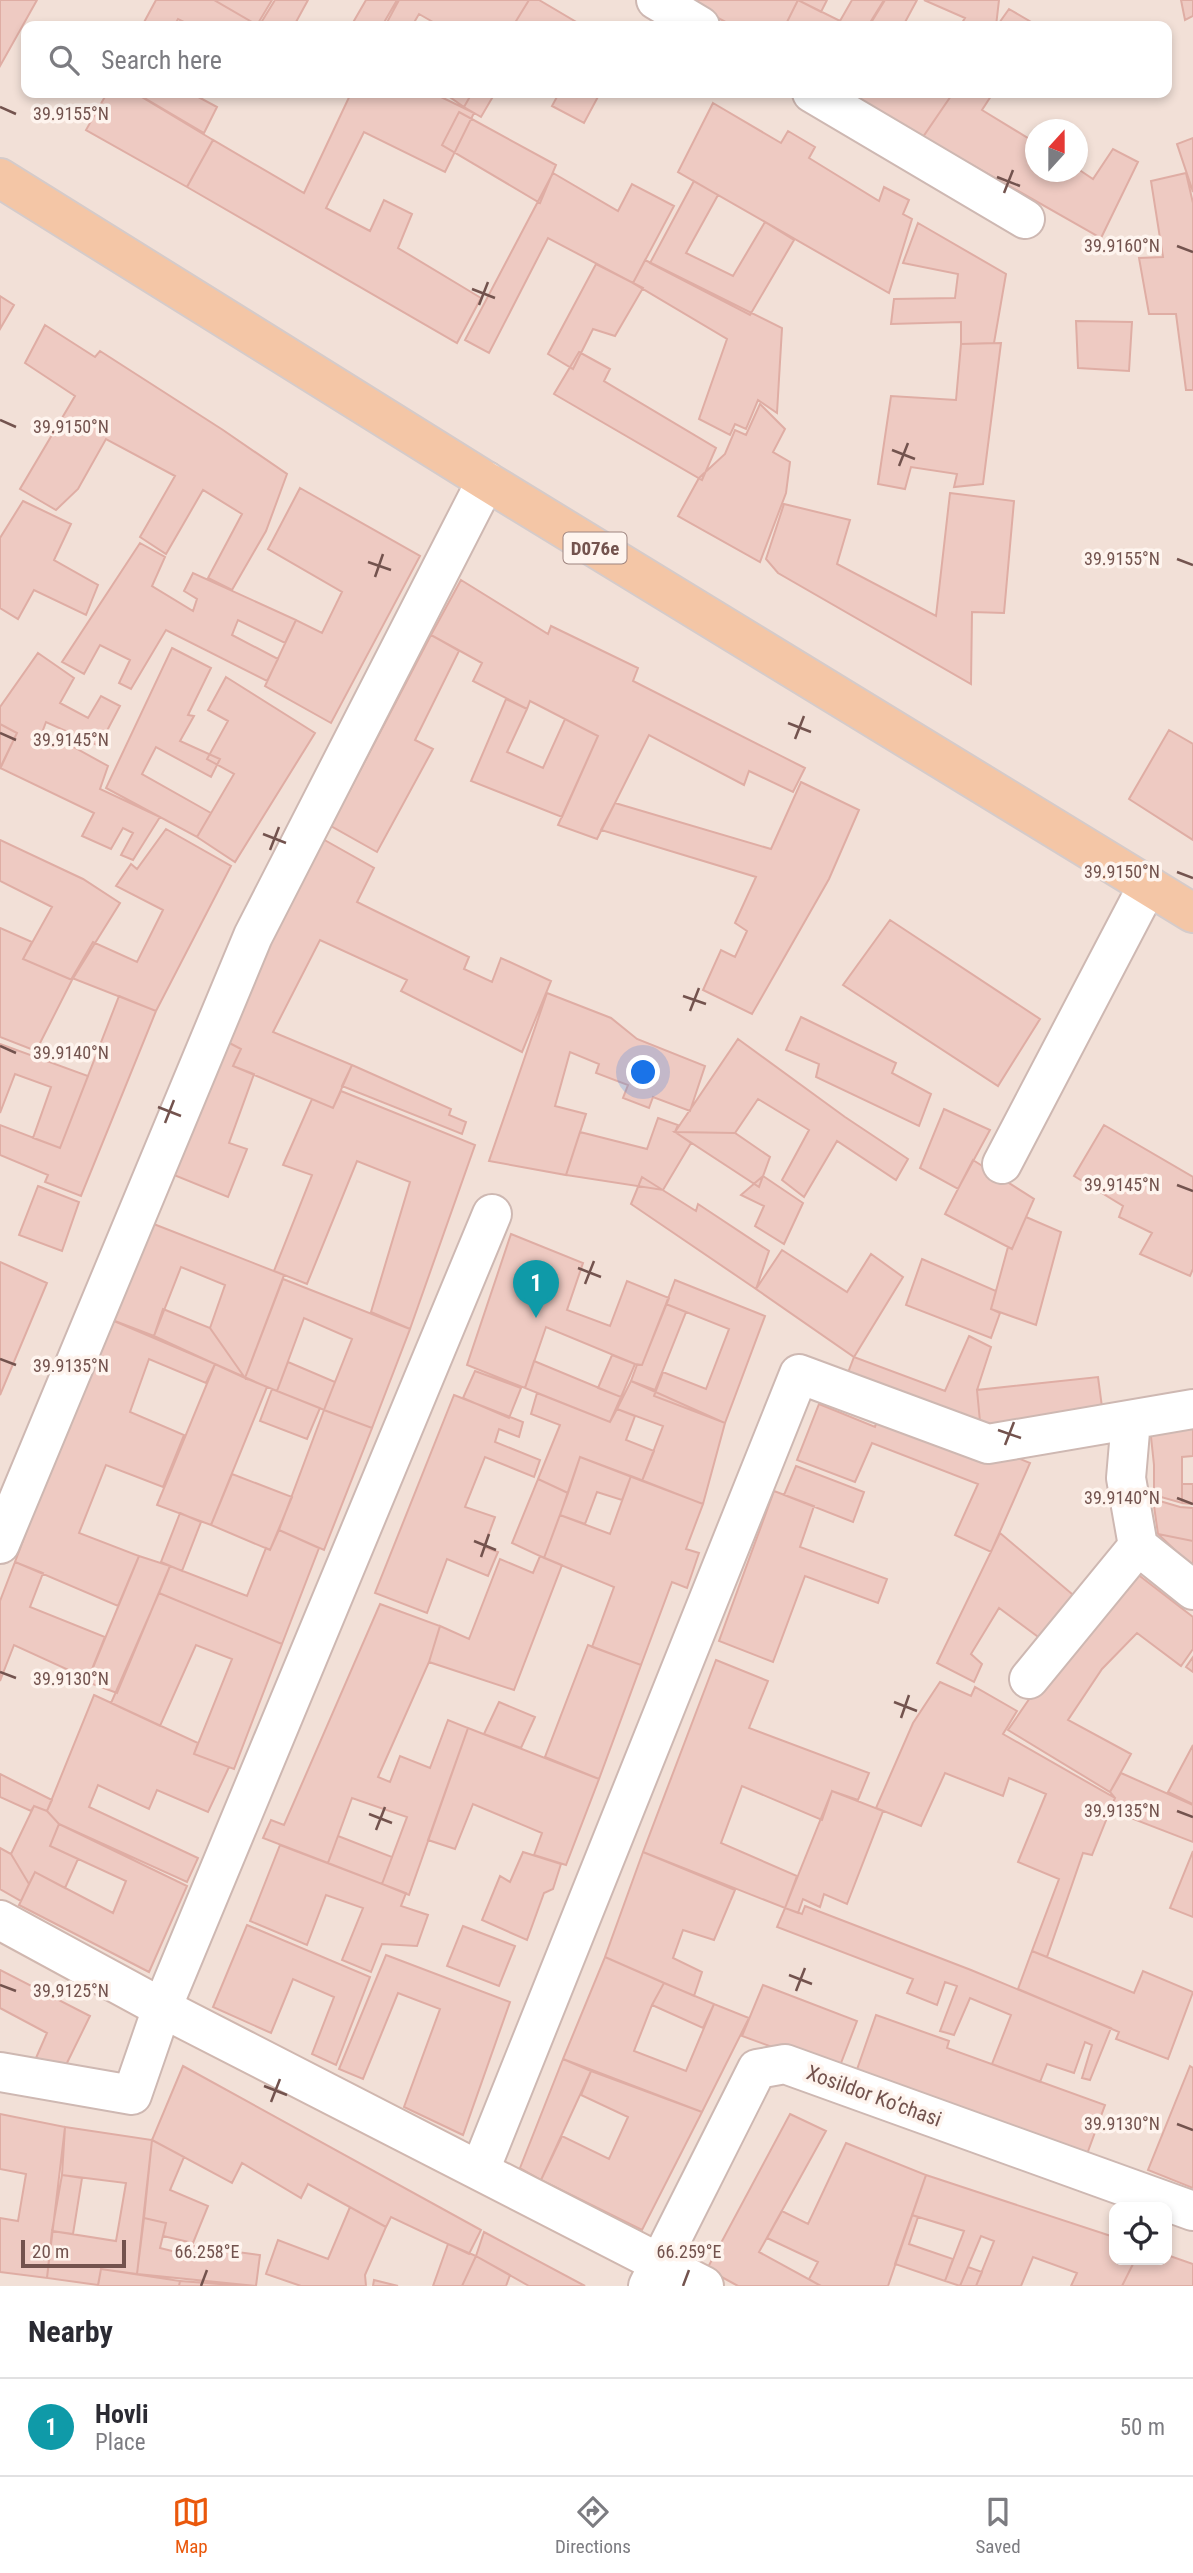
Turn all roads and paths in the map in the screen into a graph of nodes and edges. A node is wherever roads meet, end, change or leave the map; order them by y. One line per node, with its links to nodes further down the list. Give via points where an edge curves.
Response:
1 (656, 0): 2 (street)
2 (692, 21)
3 (820, 98): 5 (street)
4 (0, 178): 6 (main road, D076e)
5 (1025, 219)
6 (486, 481): 7 (main road, D076e); 13 (street, via 253,936)
7 (1148, 886): 8 (main road, D076e); 9 (street)
8 (1193, 913)
9 (1002, 1164)
10 (492, 1214): 18 (street)
11 (1193, 1409): 12 (street)
12 (1131, 1420): 14 (street, via 1126,1478); 20 (street, via 988,1444 799,1374)
13 (0, 1544)
14 (1138, 1546): 15 (street); 16 (street)
15 (1193, 1590)
16 (1029, 1679)
17 (0, 1920): 18 (street)
18 (162, 2008): 19 (street, via 132,2095); 20 (street)
19 (0, 2072)
20 (480, 2170): 22 (street)
21 (1193, 2211): 22 (street, Xosildor Ko’chasi, via 785,2064 757,2068)
22 (654, 2274): 23 (street)
23 (704, 2286)

